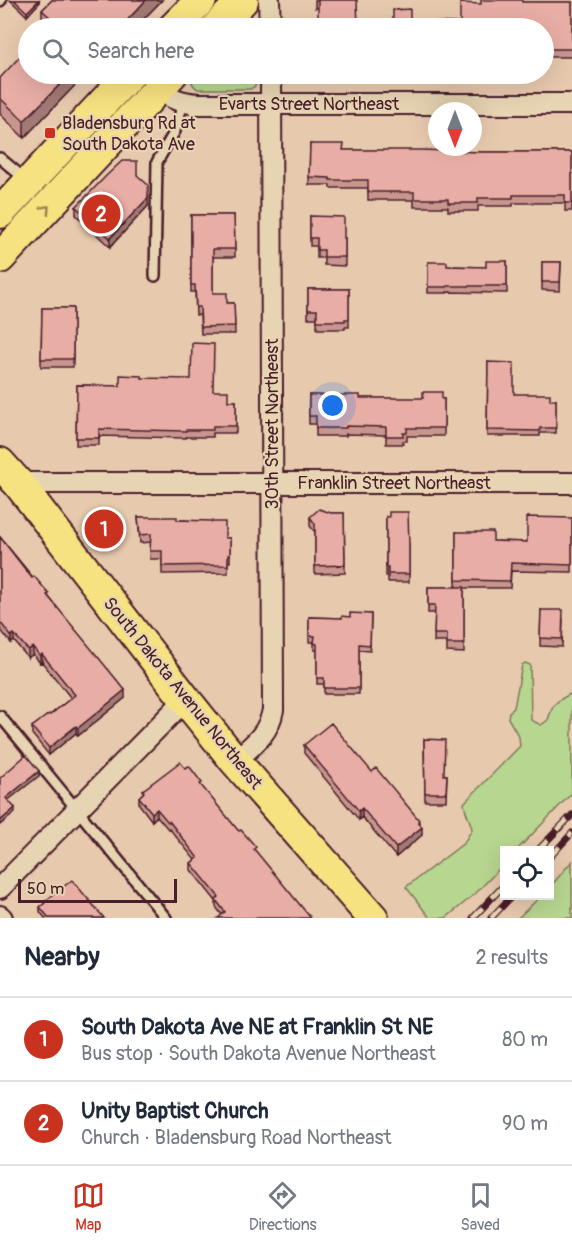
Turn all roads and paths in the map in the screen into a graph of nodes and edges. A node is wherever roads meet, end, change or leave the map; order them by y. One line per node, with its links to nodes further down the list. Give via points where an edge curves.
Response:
1 (201, 0): 4 (main road)
2 (243, 0): 5 (main road)
3 (269, 0): 6 (street)
4 (183, 18)
5 (226, 18)
6 (270, 18)
7 (121, 84): 13 (main road)
8 (271, 84): 11 (street, 30th Street Northeast)
9 (171, 88): 11 (street, Evarts Street Northeast); 15 (main road, one-way to 9); 16 (lane, via 175,131 157,162)
10 (572, 104): 11 (street, Evarts Street Northeast)
11 (272, 105): 18 (street, 30th Street Northeast)
12 (0, 158): 13 (lane)
13 (29, 183): 14 (main road)
14 (0, 213)
15 (0, 258)
16 (155, 276)
17 (6, 476): 18 (street, Franklin Street Northeast); 20 (main road, South Dakota Avenue Northeast)
18 (272, 483): 19 (street, Franklin Street Northeast); 22 (street, 30th Street Northeast, via 273,710 260,738)
19 (572, 483)
20 (186, 700): 22 (main road, South Dakota Avenue Northeast); 23 (street)
21 (0, 716): 23 (lane)
22 (235, 760): 25 (main road, South Dakota Avenue Northeast)
23 (77, 809): 24 (street); 26 (lane)
24 (0, 888)
25 (371, 916)
26 (166, 918)

